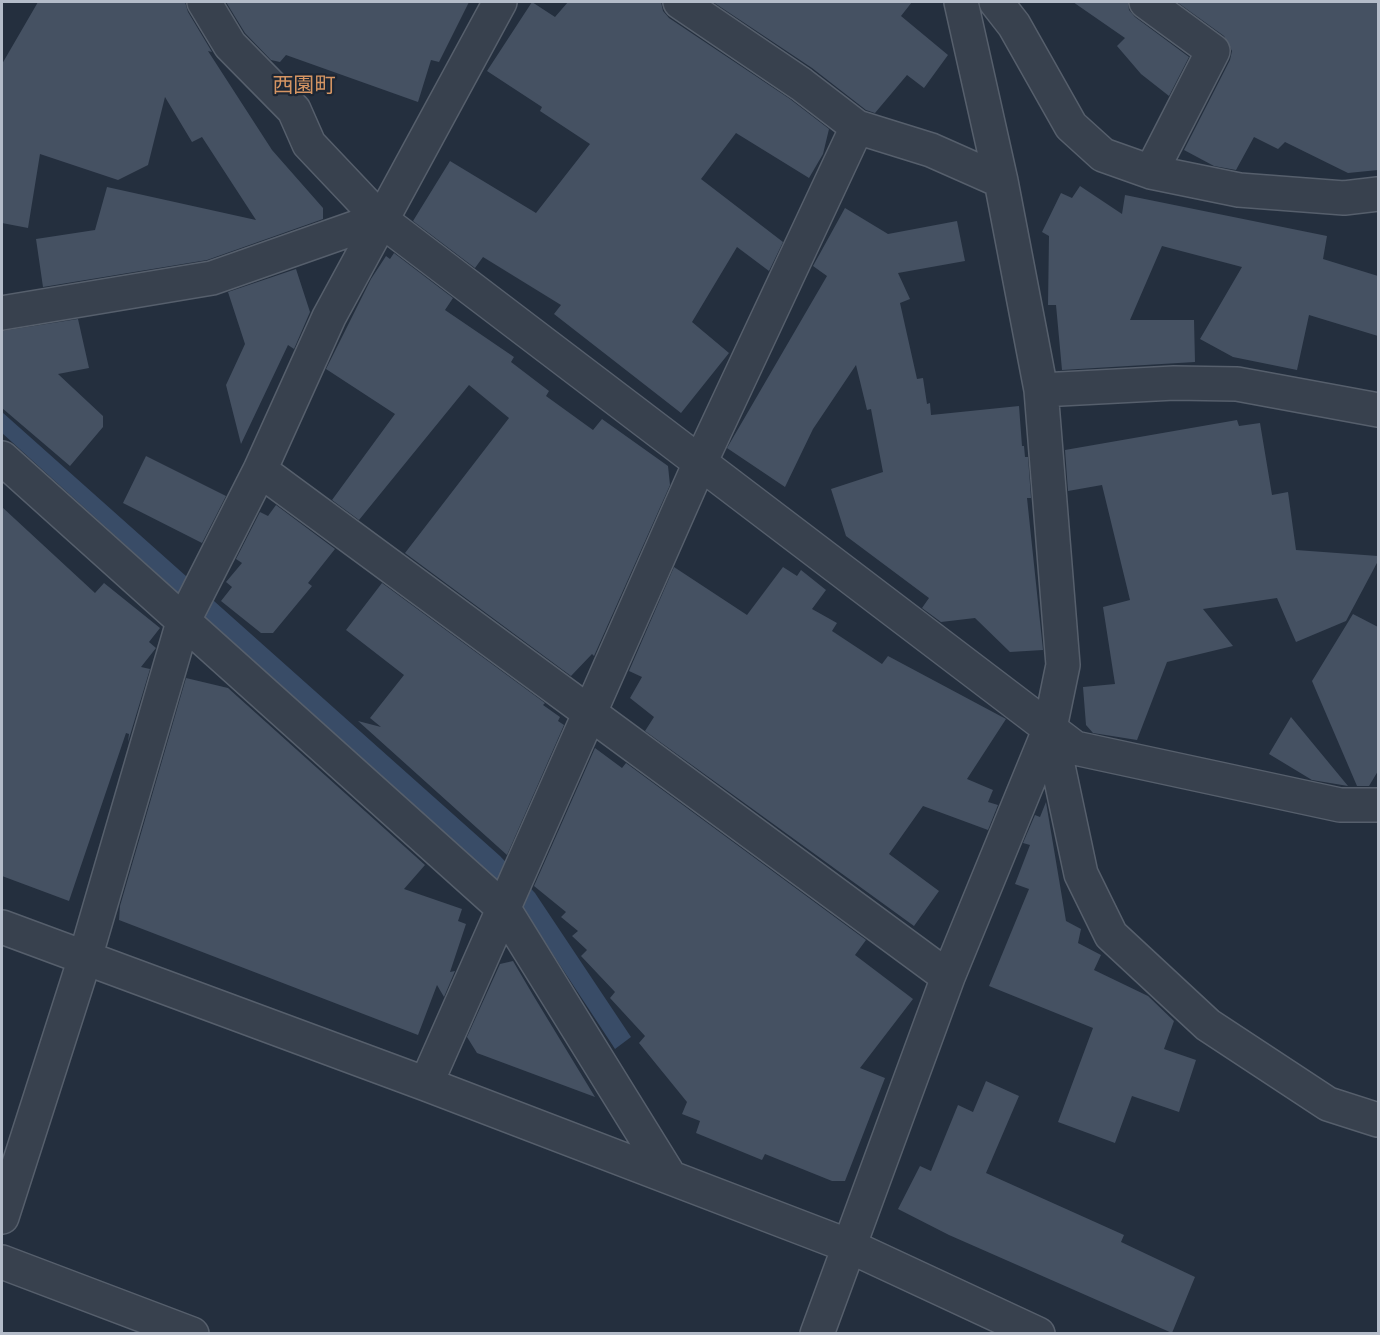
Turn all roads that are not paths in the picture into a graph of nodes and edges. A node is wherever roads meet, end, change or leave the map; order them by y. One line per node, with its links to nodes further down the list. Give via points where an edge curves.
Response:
1 (204, 2): 11 (street, via 230,45 294,110 309,144)
2 (500, 2): 11 (street)
3 (680, 2): 7 (street)
4 (961, 2): 9 (street)
5 (996, 2): 8 (street, via 1014,25 1071,126 1103,155)
6 (1146, 2): 8 (street, via 1213,51)
7 (857, 127): 9 (street, via 931,150); 16 (street)
8 (1151, 172): 10 (street, via 1239,190 1344,198)
9 (1001, 181): 13 (street)
10 (1378, 194)
11 (380, 219): 12 (street, via 212,278); 16 (street); 17 (street, via 329,317)
12 (2, 313)
13 (1041, 390): 14 (street, via 1174,382 1238,384); 20 (street, via 1063,665)
14 (1378, 410)
15 (2, 458): 18 (street)
16 (699, 465): 19 (street); 20 (street)
17 (260, 470): 18 (street); 19 (street)
18 (183, 622): 22 (street); 24 (street)
19 (589, 714): 22 (street); 25 (street)
20 (1050, 728): 21 (street, via 1075,748 1340,805); 25 (street); 27 (street, via 1081,874 1111,935 1208,1025 1328,1104)
21 (1378, 805)
22 (504, 909): 26 (street); 28 (street)
23 (2, 927): 24 (street)
24 (85, 958): 26 (street); 29 (street)
25 (948, 977): 30 (street)
26 (426, 1084): 28 (street)
27 (1378, 1120)
28 (670, 1177): 30 (street)
29 (2, 1217)
30 (849, 1246): 33 (street); 34 (street)
31 (2, 1262): 32 (street)
32 (192, 1334)
33 (817, 1334)
34 (1038, 1334)

